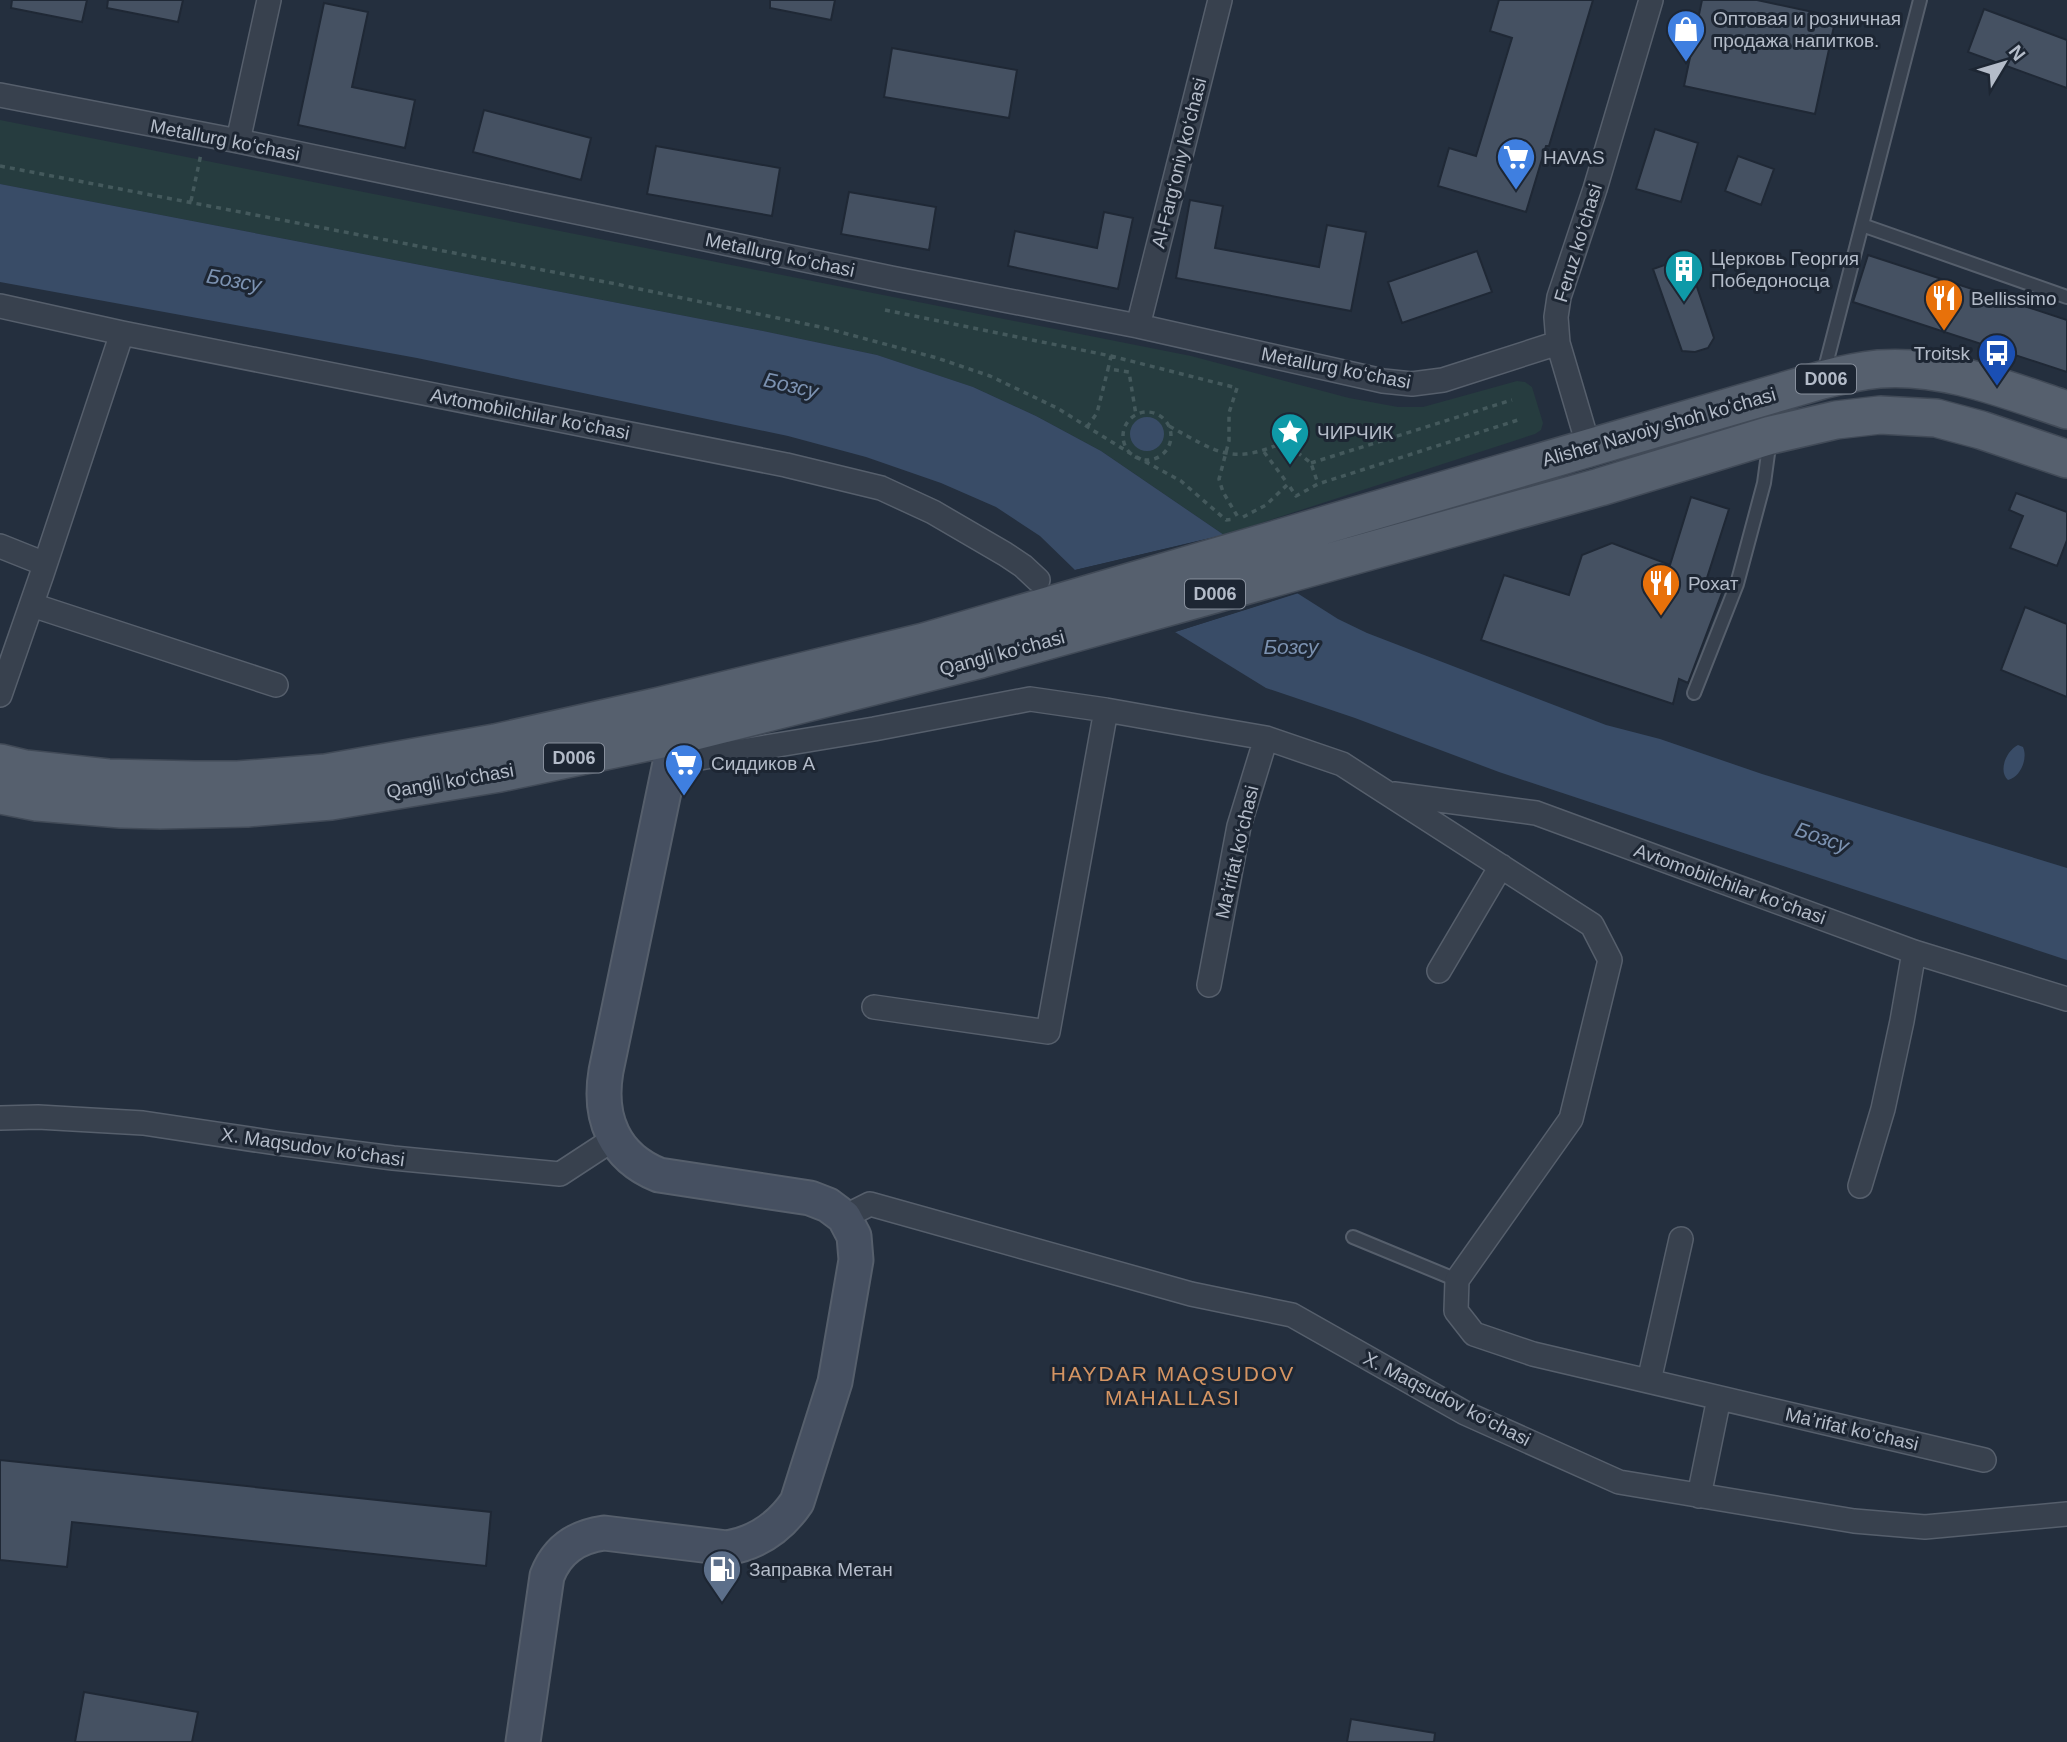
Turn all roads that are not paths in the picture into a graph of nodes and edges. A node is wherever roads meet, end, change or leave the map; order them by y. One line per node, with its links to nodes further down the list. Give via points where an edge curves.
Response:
1 (269, 0): 6 (street)
2 (1220, 0): 10 (street, Al-Farg‘oniy ko‘chasi)
3 (1651, 0): 12 (street, Feruz ko‘chasi, via 1559,297)
4 (1920, 0): 7 (lane)
5 (0, 95): 6 (street, Metallurg ko‘chasi)
6 (239, 141): 10 (street, Metallurg ko‘chasi)
7 (1862, 225): 8 (lane); 13 (lane)
8 (2067, 297)
9 (0, 306): 11 (street, Avtomobilchilar ko‘chasi)
10 (1138, 326): 12 (street, Metallurg ko‘chasi, via 1412,384 1443,380)
11 (122, 332): 20 (street); 21 (street, Avtomobilchilar ko‘chasi, via 772,462 881,488 1005,554)
12 (1558, 343): 16 (street, Feruz ko‘chasi)
13 (1822, 380): 14 (main road, Alisher Navoiy shoh koʻchasi / D006, via 1882,369 1931,372); 16 (main road, Alisher Navoiy shoh koʻchasi / D006)
14 (2067, 410)
15 (1771, 435): 17 (main road, Alisher Navoiy shoh koʻchasi / D006, via 1858,416 1920,416 1951,421); 18 (main road, Alisher Navoiy shoh koʻchasi / D006); 26 (lane, via 1764,482 1737,584)
16 (1589, 448): 18 (main road, Feruz ko‘chasi); 22 (main road, Alisher Navoiy shoh koʻchasi / D006, via 1247,532)
17 (2067, 459)
18 (1601, 486): 24 (main road, Alisher Navoiy shoh koʻchasi / D006)
19 (0, 546): 20 (street)
20 (45, 565): 23 (street)
21 (1038, 580)
22 (1098, 591): 29 (main road, Qangli ko‘chasi / D006, via 924,642)
23 (32, 605): 25 (street); 27 (street)
24 (1135, 616): 29 (main road, Qangli ko‘chasi / D006)
25 (276, 685)
26 (1694, 693)
27 (0, 695)
28 (1106, 710): 29 (street, Qangli ko‘chasi, via 1030,699 874,729); 30 (street, Qangli ko‘chasi); 39 (street, via 1048,1032)
29 (666, 736): 31 (main road, Qangli ko‘chasi / D006, via 495,743 282,777 108,778); 33 (main road, Qangli ko‘chasi / D006, via 475,777 290,806 160,810); 41 (street, via 604,1078 603,1100)
30 (1266, 738): 32 (street, via 1342,764); 37 (street, Maʼrifat ko‘chasi, via 1239,826)
31 (0, 763)
32 (1387, 793): 34 (street); 35 (street, Avtomobilchilar ko‘chasi, via 1536,813)
33 (0, 795)
34 (1501, 866): 36 (street); 46 (street, via 1592,925 1610,960 1571,1119)
35 (1914, 952): 38 (street, Avtomobilchilar ko‘chasi); 42 (street, via 1883,1109)
36 (1440, 971)
37 (1209, 985)
38 (2067, 999)
39 (874, 1007)
40 (0, 1118): 41 (street, X. Maqsudov ko‘chasi, via 143,1122 380,1156 560,1174)
41 (615, 1138): 43 (street, via 629,1158 659,1175 810,1198)
42 (1860, 1186)
43 (844, 1217): 50 (street, X. Maqsudov ko‘chasi, via 870,1204 1191,1294 1292,1315 1465,1413 1619,1482); 52 (street, via 853,1236 856,1260 835,1382 797,1502 777,1526 738,1546 604,1533 584,1537 560,1552 547,1576)
44 (1353, 1237): 46 (lane)
45 (1681, 1239): 47 (street)
46 (1457, 1280): 47 (street, Maʼrifat ko‘chasi, via 1456,1311 1474,1334 1533,1354)
47 (1649, 1381): 48 (street, Maʼrifat ko‘chasi)
48 (1719, 1398): 49 (street, Maʼrifat ko‘chasi); 50 (street)
49 (1984, 1460)
50 (1699, 1496): 51 (street, X. Maqsudov ko‘chasi, via 1854,1521 1925,1527)
51 (2067, 1514)
52 (523, 1742)

